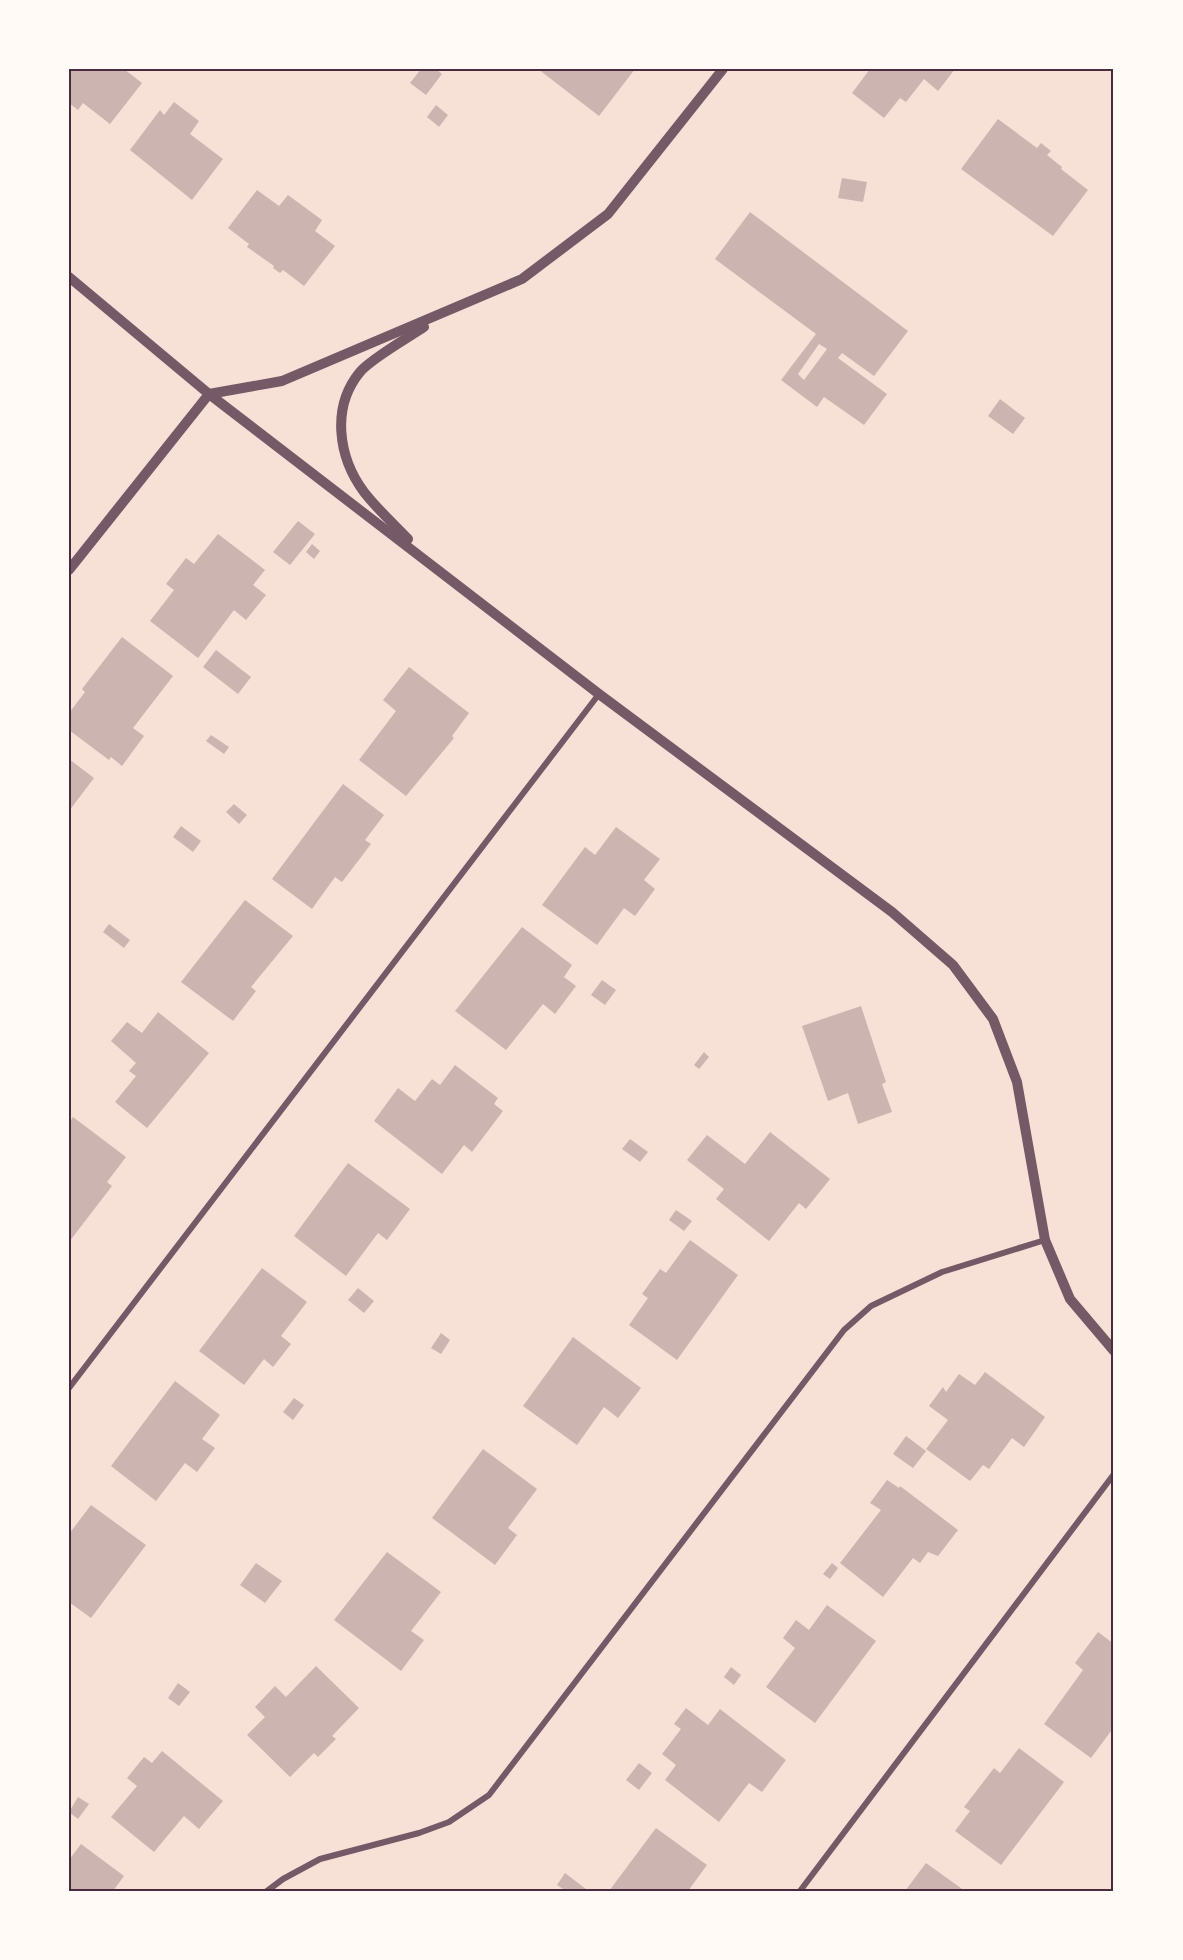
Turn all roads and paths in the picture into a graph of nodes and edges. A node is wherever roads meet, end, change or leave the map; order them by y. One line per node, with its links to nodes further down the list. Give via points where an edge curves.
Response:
1 (723, 69): 3 (street, via 608,214 522,279)
2 (69, 276): 4 (street)
3 (442, 315): 4 (street, via 282,381); 5 (street, via 361,371 346,398 340,423 345,456 363,491)
4 (209, 393): 5 (street); 6 (street)
5 (428, 562): 7 (street)
6 (69, 570)
7 (599, 694): 8 (street, via 892,912 953,965 993,1019 1017,1082); 10 (street)
8 (1045, 1240): 9 (street, via 1070,1299); 12 (street, via 942,1272 871,1306 844,1330 489,1795 449,1822 320,1859)
9 (1114, 1351)
10 (69, 1388)
11 (1114, 1474): 13 (street)
12 (267, 1891)
13 (800, 1891)

